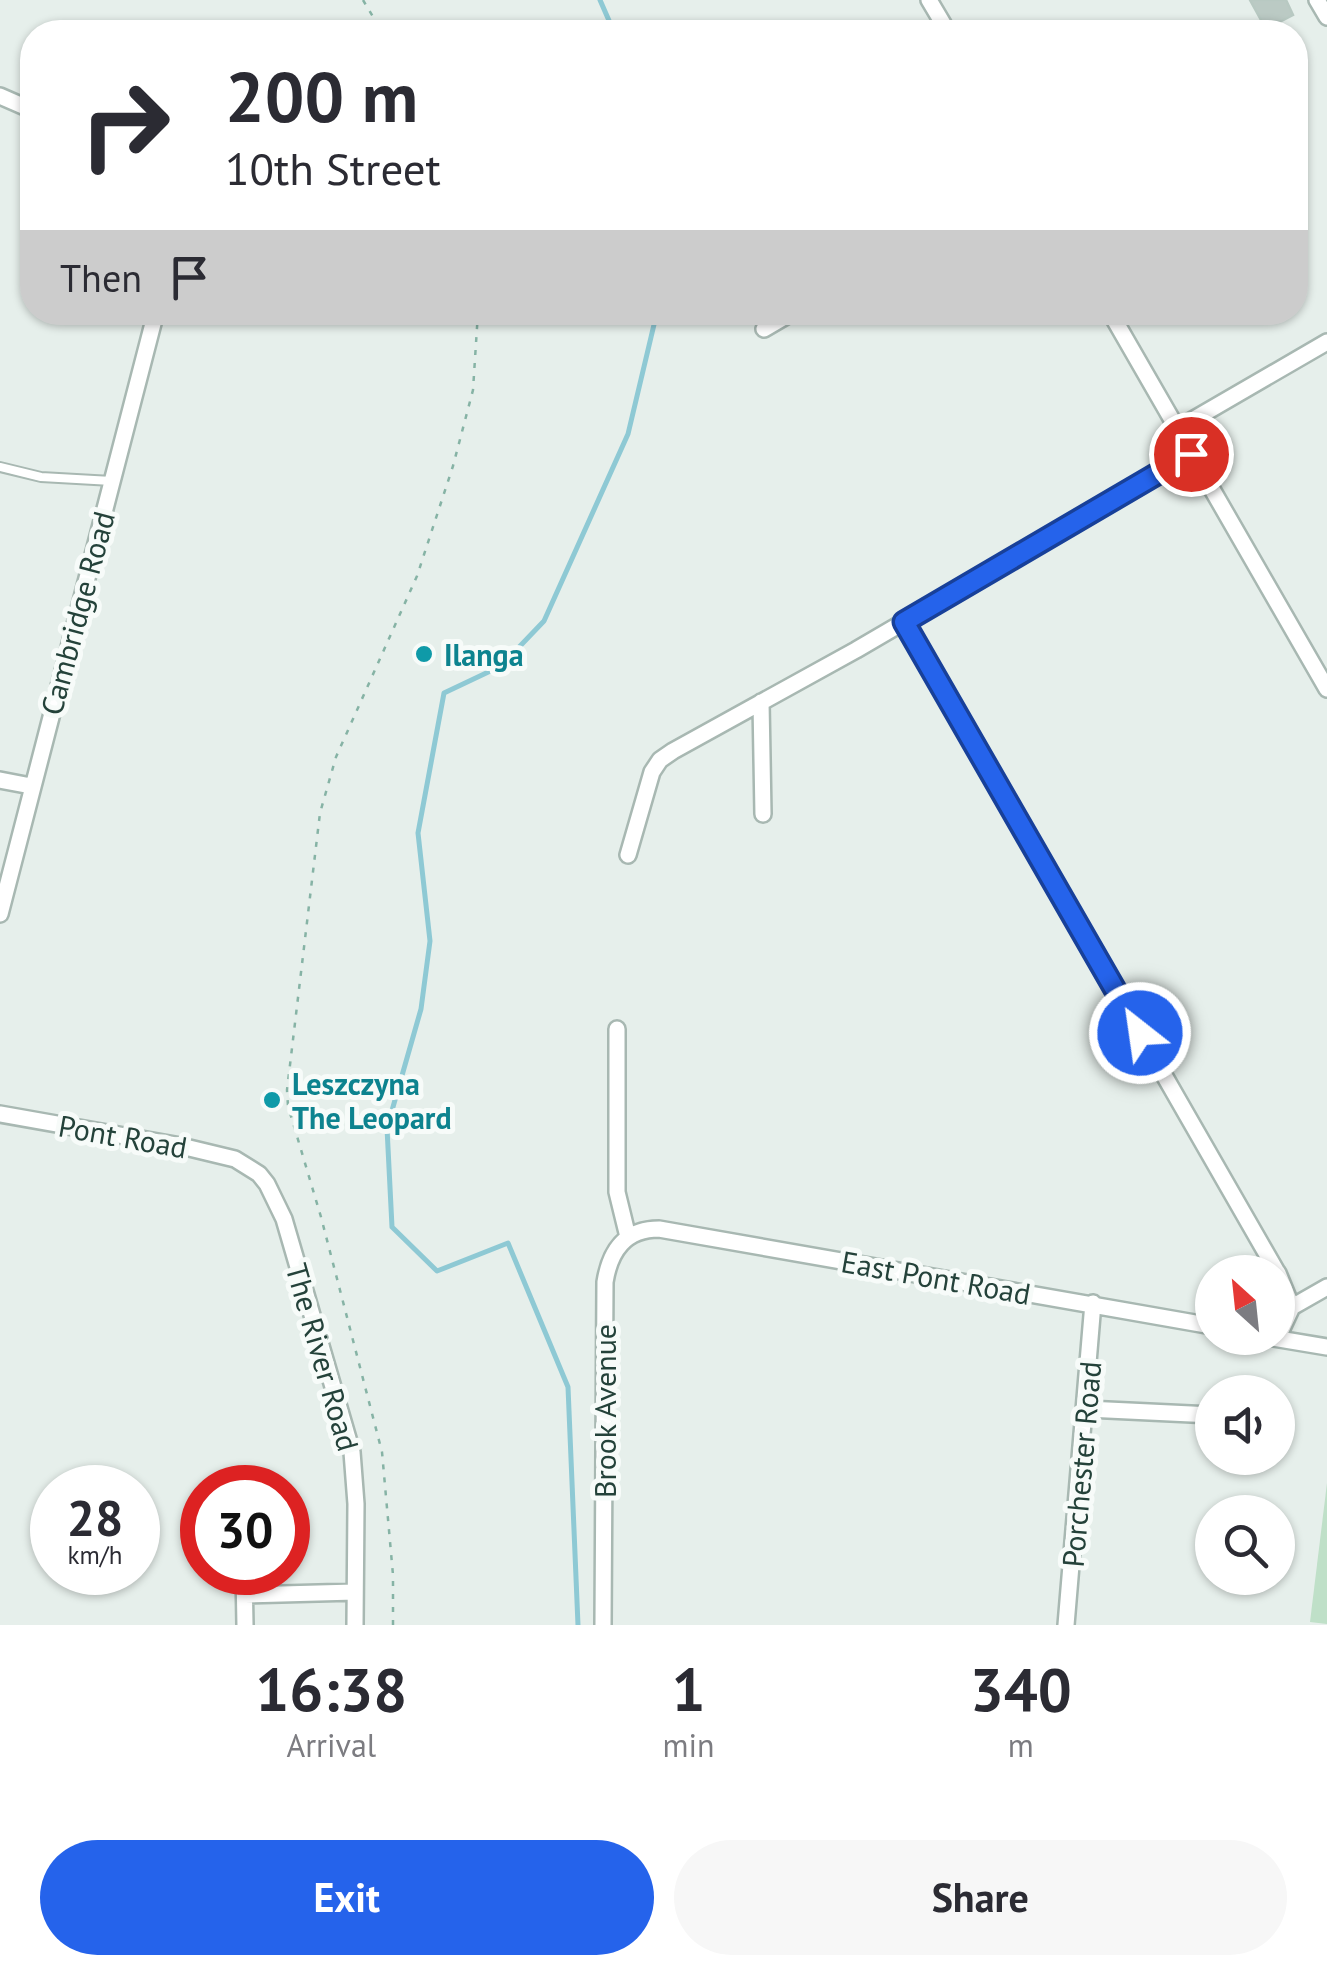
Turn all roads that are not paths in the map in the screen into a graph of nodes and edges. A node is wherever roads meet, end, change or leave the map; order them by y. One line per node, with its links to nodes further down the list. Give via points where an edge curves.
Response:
1 (1317, 0): 2 (street)
2 (1327, 17)
3 (153, 325): 11 (street, Cambridge Road)
4 (771, 325): 6 (street)
5 (1117, 325): 8 (street)
6 (764, 329)
7 (1327, 342): 8 (street)
8 (1177, 429): 9 (street)
9 (1191, 454): 12 (street); 13 (street)
10 (0, 467): 11 (lane)
11 (112, 480): 16 (street, Cambridge Road)
12 (904, 622): 14 (street); 24 (street)
13 (1327, 688)
14 (761, 702): 17 (street); 18 (street, via 660,760)
15 (0, 780): 16 (street)
16 (31, 786): 19 (street, Cambridge Road)
17 (763, 814)
18 (628, 856)
19 (0, 914)
20 (617, 1029): 23 (street, via 616,1192)
21 (0, 1114): 22 (street, Pont Road)
22 (245, 1163): 33 (street, The River Road, via 268,1184 284,1219 346,1424 355,1478)
23 (628, 1237): 26 (street, East Pont Road, via 659,1230); 38 (street, Brook Avenue, via 612,1254 605,1282)
24 (1267, 1255)
25 (1327, 1287): 27 (street)
26 (1093, 1303): 28 (street, East Pont Road); 31 (street, Porchester Road)
27 (1295, 1305)
28 (1195, 1323)
29 (1295, 1341): 30 (street)
30 (1327, 1347)
31 (1087, 1409): 32 (street); 39 (street, Porchester Road)
32 (1195, 1414)
33 (355, 1592): 34 (street); 37 (street, The River Road)
34 (310, 1593)
35 (245, 1595): 36 (street)
36 (245, 1625)
37 (355, 1625)
38 (604, 1625)
39 (1066, 1625)

